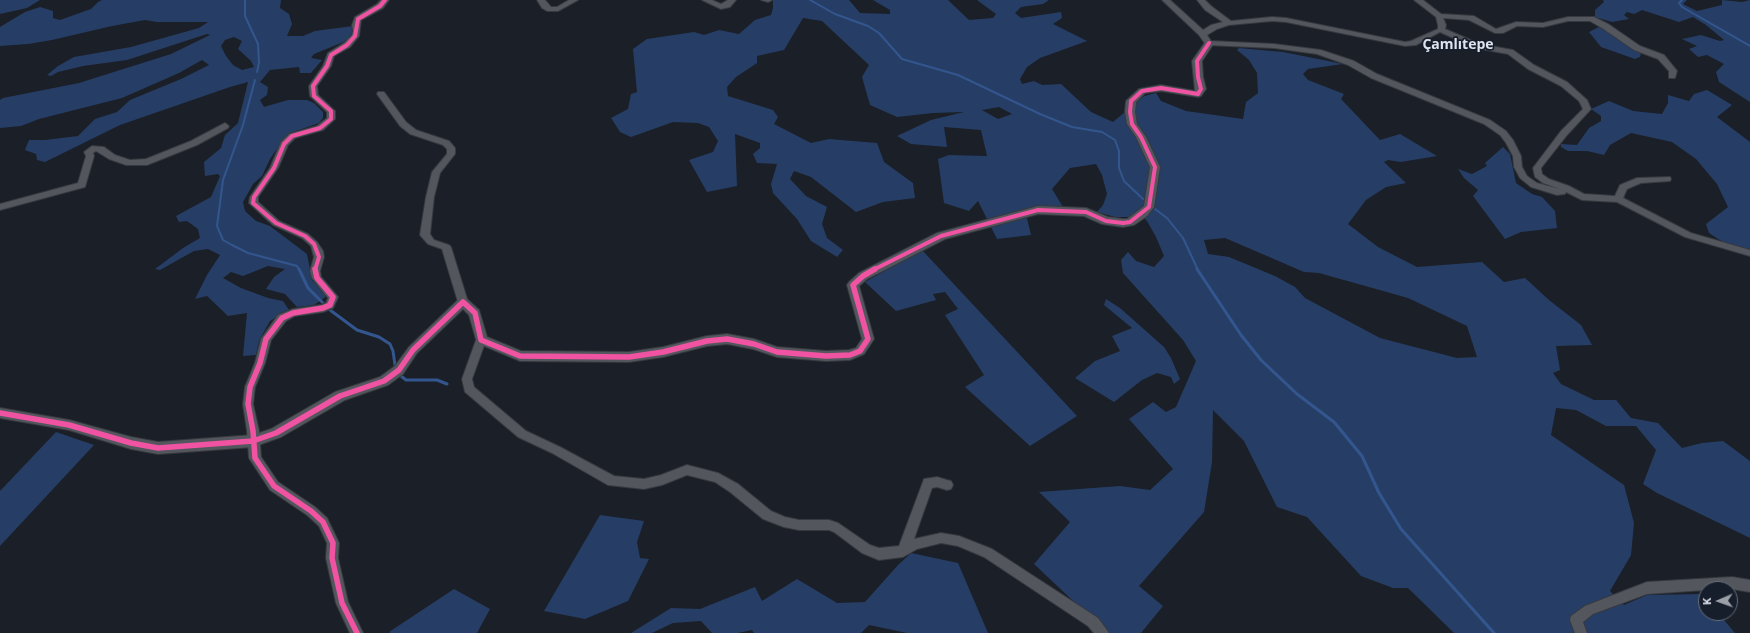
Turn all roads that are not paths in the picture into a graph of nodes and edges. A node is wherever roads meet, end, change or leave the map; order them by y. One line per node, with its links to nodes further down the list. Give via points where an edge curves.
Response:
1 (385, 0): 24 (street, via 380,6 358,19 355,36 347,45 331,55 313,86 314,96 331,111 331,120 320,128 292,136 284,144 274,168 254,197 253,203 276,223 305,236 314,244 319,257 315,271 317,278 333,297 330,305 323,308 293,312 282,318 266,339 250,387 248,404)
2 (541, 0): 3 (street, via 550,9 558,9)
3 (574, 0)
4 (706, 0): 5 (street, via 721,7)
5 (732, 0)
6 (1166, 0): 12 (street)
7 (1201, 0): 10 (street)
8 (1418, 0): 9 (street)
9 (1439, 16): 11 (street); 13 (street, via 1471,18 1495,31 1516,24 1543,25 1574,18 1591,19 1637,48 1661,57 1673,71)
10 (1229, 23): 11 (street, via 1286,20 1405,44 1414,43); 12 (street, via 1214,27)
11 (1441, 30): 17 (street, via 1478,46 1510,52 1564,84 1583,100 1587,109 1564,133 1537,168 1538,175 1546,181)
12 (1206, 39): 17 (street, via 1318,52 1351,63 1374,76 1487,122 1503,133 1510,142 1524,178 1534,185 1557,192); 22 (street, via 1197,61 1201,89 1198,94 1161,88 1142,91 1131,100 1132,124 1141,137 1154,167 1149,207 1130,222 1122,223 1106,221 1086,212 1038,210 941,236 863,276 853,285 868,339 860,351 850,355 826,356 778,352 727,339 629,356 561,358 520,356)
13 (1672, 76)
14 (381, 94): 21 (street, via 403,124 413,132 451,148 451,154 436,172 425,235 431,242 446,247)
15 (225, 126): 19 (street, via 194,143 147,162 129,163 95,148 88,152 90,156 82,184)
16 (1667, 180): 18 (street, via 1640,180 1623,187)
17 (1574, 192): 18 (street, via 1582,197)
18 (1618, 200): 20 (street, via 1688,235)
19 (0, 207)
20 (1750, 253)
21 (464, 302): 22 (street, via 475,314); 24 (street, via 413,350 399,370 384,380 340,396 276,432)
22 (481, 340): 26 (street, via 467,379 469,389 522,434 612,481 644,484 687,470 718,478 767,515 784,522 838,528 866,549 879,554)
23 (0, 413): 24 (street, via 70,425 158,448)
24 (253, 441): 28 (street, via 255,458 274,486 311,511 328,530 333,543 332,558 342,603)
25 (948, 485): 26 (street, via 928,483)
26 (903, 551): 29 (street, via 914,544 942,538 981,550 1093,622)
27 (1750, 586): 30 (street, via 1732,583 1647,588 1589,610 1576,620)
28 (357, 633)
29 (1103, 633)
30 (1581, 633)

